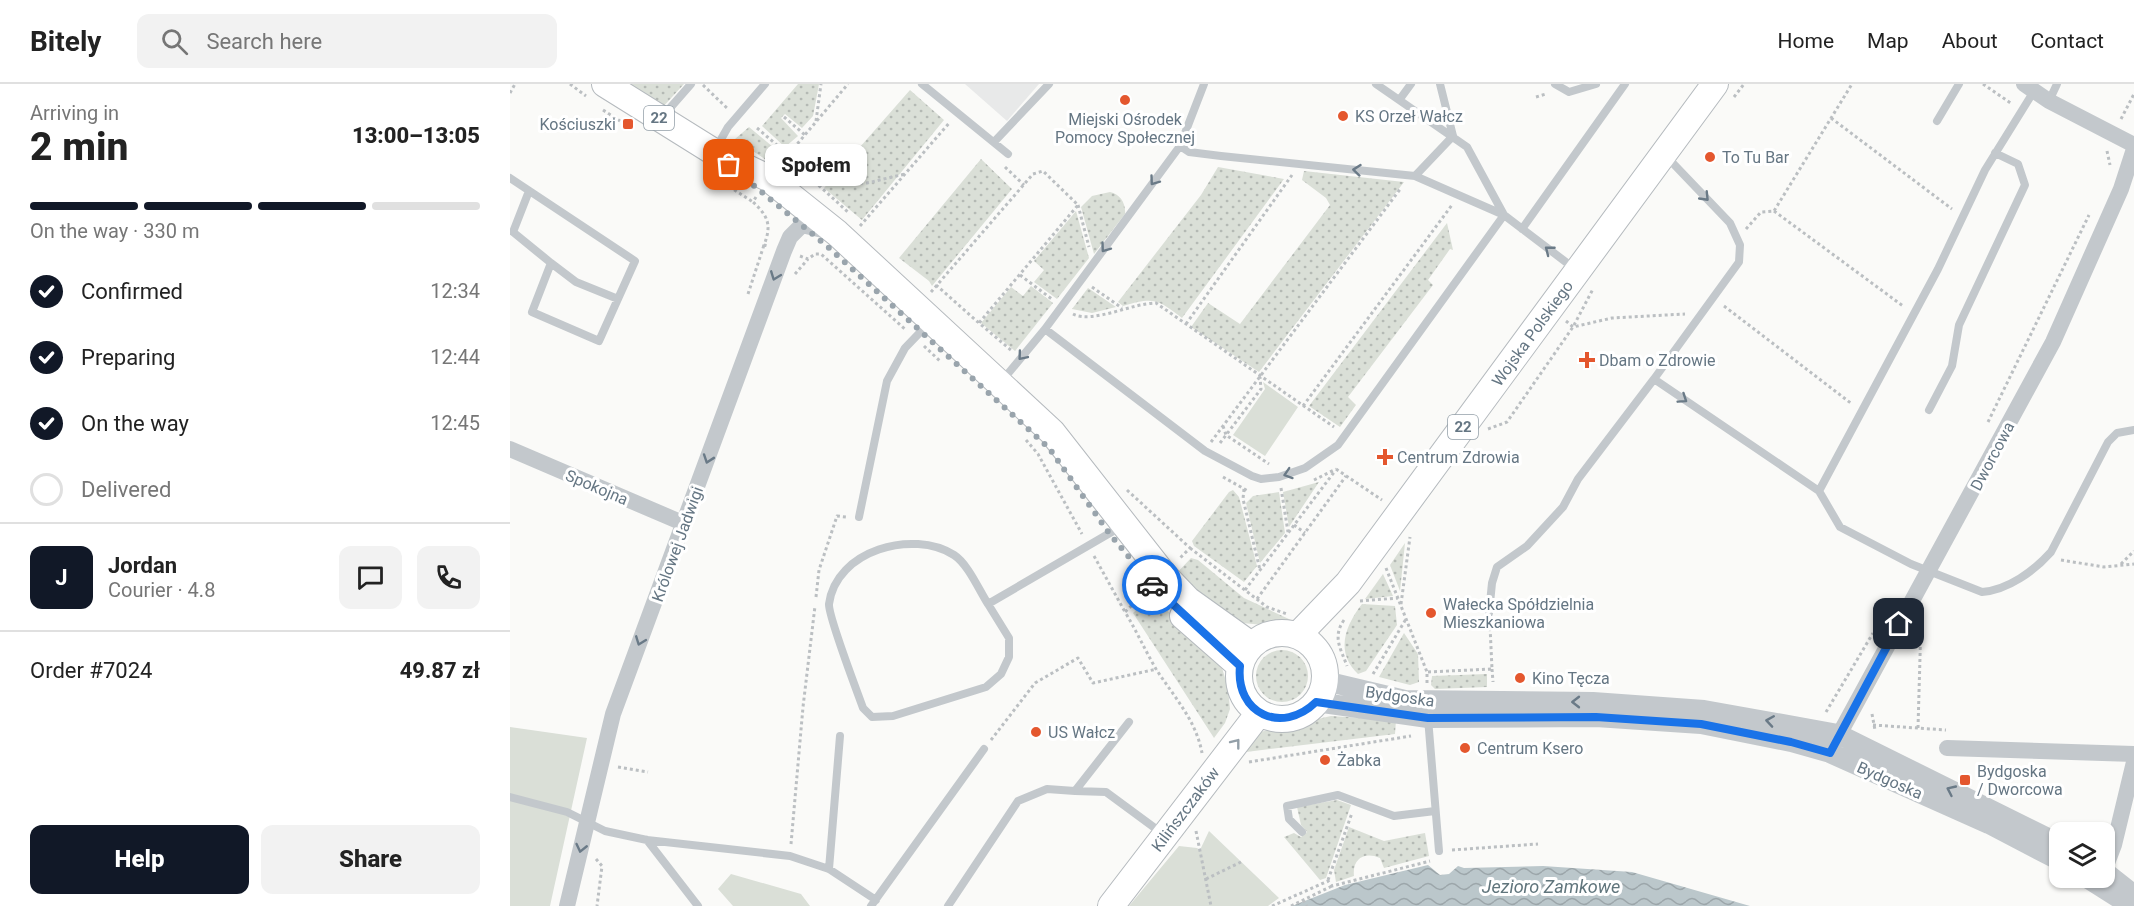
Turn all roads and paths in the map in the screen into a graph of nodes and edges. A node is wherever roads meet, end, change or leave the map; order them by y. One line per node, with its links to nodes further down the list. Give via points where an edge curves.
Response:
1 (515, 84): 24 (path)
2 (605, 84): 32 (main road, 22)
3 (691, 84): 32 (lane)
4 (701, 84): 28 (path)
5 (765, 84): 43 (lane, via 728,127)
6 (821, 84): 35 (path)
7 (848, 84): 35 (path)
8 (922, 84): 40 (lane)
9 (1049, 84): 40 (lane)
10 (1204, 84): 41 (lane)
11 (1376, 84): 26 (lane)
12 (1411, 84): 26 (lane)
13 (1440, 84): 39 (lane)
14 (1555, 84): 15 (lane, via 1569,93)
15 (1596, 84)
16 (1625, 84): 65 (lane)
17 (1744, 84): 23 (path)
18 (1852, 84): 31 (path)
19 (1958, 84): 33 (lane)
20 (1983, 84): 29 (path)
21 (2057, 84): 27 (lane)
22 (2029, 87): 27 (street); 29 (lane)
23 (1713, 91): 47 (main road, Wojska Polskiego / 22)
24 (510, 93)
25 (2134, 94): 37 (path)
26 (1400, 99): 39 (lane)
27 (2049, 101): 37 (street)
28 (730, 110)
29 (2021, 111): 45 (lane)
30 (784, 117): 38 (path)
31 (1831, 118): 60 (path); 62 (path)
32 (661, 119): 43 (main road, 22)
33 (1937, 120)
34 (951, 121): 51 (path)
35 (816, 122): 38 (path)
36 (757, 128): 44 (path)
37 (2113, 134): 42 (street)
38 (805, 135): 44 (path)
39 (1453, 136): 53 (lane); 61 (lane, via 1467,147)
40 (994, 142): 46 (lane)
41 (1180, 146): 53 (lane, one-way to 41, via 1189,152); 76 (lane, one-way to 76)
42 (2134, 147): 114 (street, Dworcowa, via 2121,189 2053,342)
43 (714, 152): 64 (main road, 22); 66 (main road, 22, via 768,178)
44 (785, 152): 48 (path)
45 (1995, 153): 62 (lane); 91 (lane, via 2018,164 2025,185 1959,325 1952,366)
46 (1008, 154)
47 (1664, 155): 71 (main road, Wojska Polskiego / 22); 79 (lane, one-way to 79, via 1730,223 1740,245 1739,262)
48 (779, 160)
49 (1001, 164): 56 (path)
50 (1296, 169): 82 (path)
51 (906, 173): 55 (path, via 867,183); 63 (path)
52 (510, 178): 57 (lane)
53 (1411, 178): 61 (lane); 86 (path)
54 (814, 181): 55 (path)
55 (818, 184): 63 (path)
56 (1024, 184)
57 (529, 191): 69 (lane, via 513,232); 74 (lane, via 635,261)
58 (1457, 199): 89 (path)
59 (1078, 205): 68 (path)
60 (1774, 211): 67 (path, via 1761,212 1745,230); 80 (path)
61 (1504, 215): 65 (lane); 95 (lane)
62 (1963, 217): 80 (lane)
63 (862, 224): 66 (path)
64 (802, 225): 66 (street); 83 (main road, 22); 104 (street, Królowej Jadwigi, one-way to 104, via 790,237 784,251)
65 (1522, 229): 71 (lane, one-way to 65)
66 (847, 231): 83 (main road, 22)
67 (1745, 238)
68 (1091, 257)
69 (551, 263): 74 (lane, via 576,282); 74 (lane, via 532,312 599,341)
70 (1020, 274): 76 (path)
71 (1586, 279): 77 (main road, Wojska Polskiego / 22); 84 (path)
72 (1088, 284): 78 (path)
73 (936, 285): 81 (path)
74 (618, 299)
75 (1720, 303): 90 (path)
76 (1059, 304): 78 (path, via 1075,316); 85 (lane)
77 (1551, 307): 84 (path); 118 (main road, Wojska Polskiego / 22)
78 (1122, 308): 82 (path, via 1156,303)
79 (1702, 313): 84 (path, via 1612,318); 87 (lane)
80 (1913, 314): 90 (lane)
81 (979, 323)
82 (1185, 325): 86 (path)
83 (926, 326): 88 (main road, 22); 103 (lane, via 905,348 887,381); 106 (main road, 22, via 1049,448)
84 (1573, 327): 93 (path, via 1507,423)
85 (1045, 329): 88 (lane, one-way to 88); 97 (lane)
86 (1260, 375): 89 (path); 92 (path); 92 (path, via 1261,388 1226,435)
87 (1654, 379): 101 (lane, one-way to 101); 124 (lane, via 1578,479 1563,507 1527,546 1497,567)
88 (1000, 383): 106 (main road, 22, via 1070,451)
89 (1303, 406): 95 (path)
90 (1862, 411): 101 (lane)
91 (1929, 411)
92 (1223, 426): 97 (path)
93 (1483, 430)
94 (2134, 430): 114 (lane, via 2117,433 2108,442 2051,552 2038,566 1993,591 1982,592)
95 (1345, 435): 99 (lane, one-way to 99, via 1338,445 1305,468 1279,477)
96 (510, 449): 104 (street, Spokojna)
97 (1205, 451): 99 (lane)
98 (1263, 460): 99 (path)
99 (1252, 476): 115 (path, via 1243,499)
100 (1346, 476): 102 (path); 105 (path, via 1336,469); 107 (path)
101 (1819, 491): 114 (lane, via 1840,527 1911,564)
102 (1386, 503)
103 (860, 517): 166 (path, via 837,516 819,570 802,706)
104 (685, 524): 156 (street, Królowej Jadwigi, one-way to 156, via 613,714)
105 (1294, 525): 107 (path); 115 (path)
106 (1117, 528): 117 (main road, 22); 122 (lane); 129 (main road, 22)
107 (1305, 533): 121 (path)
108 (1405, 538): 123 (path, via 1411,529)
109 (1190, 548): 119 (path)
110 (2134, 551): 113 (path)
111 (2054, 558): 113 (path)
112 (2134, 564): 113 (path)
113 (2120, 566)
114 (1930, 569): 142 (street, Dworcowa)
115 (1260, 570): 119 (path)
116 (1378, 574): 120 (path, via 1385,565)
117 (1152, 586): 129 (main road, 22); 130 (path, via 1125,612)
118 (1356, 588): 120 (path, via 1358,601); 128 (main road, Wojska Polskiego / 22)
119 (1245, 590): 121 (path)
120 (1398, 598): 123 (path)
121 (1257, 599): 128 (path)
122 (988, 604): 122 (lane, via 957,557 938,546 911,542 878,550 851,565 836,583 829,606 863,708 872,717 893,716 986,687 1001,674 1009,657 1010,638)
123 (1401, 606): 127 (path)
124 (1489, 613): 131 (path)
125 (1922, 615): 141 (path)
126 (1347, 616): 133 (path, via 1336,637)
127 (1407, 619): 132 (path); 134 (path)
128 (1300, 632): 129 (main road, via 1273,633); 137 (main road, via 1323,662)
129 (1245, 656): 138 (main road, via 1240,688)
130 (1157, 669): 144 (path, via 1093,683 1078,658 1035,683); 150 (path, via 1184,706 1201,742 1201,752)
131 (1492, 669): 132 (path); 135 (path)
132 (1427, 672): 136 (path)
133 (1350, 675)
134 (1369, 681)
135 (1493, 684)
136 (1427, 691)
137 (1321, 692): 138 (main road, via 1296,717 1277,718); 140 (street, Bydgoska); 142 (street, Bydgoska, one-way to 137, via 1693,710 1593,702 1405,700)
138 (1259, 713): 150 (main road, Kilińszczaków, one-way to 138)
139 (1129, 722): 152 (lane)
140 (1429, 726): 146 (street, Bydgoska, via 1596,717 1701,724); 150 (path, via 1241,763 1230,773); 155 (lane)
141 (1918, 728)
142 (1838, 734): 146 (street, Dworcowa); 160 (street, Bydgoska, one-way to 142)
143 (840, 736): 169 (lane)
144 (984, 748): 177 (lane)
145 (1947, 748): 147 (street)
146 (1830, 753): 165 (street, Bydgoska)
147 (2134, 754)
148 (2134, 762): 162 (street)
149 (611, 765): 151 (path)
150 (1219, 765): 159 (main road, Kilińszczaków)
151 (648, 772)
152 (1076, 791): 159 (lane, via 1106,792); 181 (lane, via 1047,789 1018,801)
153 (510, 798): 156 (lane, via 567,812)
154 (1356, 803): 155 (lane, via 1394,816); 158 (lane, via 1338,795 1287,806 1289,819); 171 (path)
155 (1435, 812): 164 (lane)
156 (587, 822): 161 (lane, via 605,831); 178 (street, Królowej Jadwigi, one-way to 178)
157 (1196, 830): 170 (path)
158 (1302, 832)
159 (1165, 836): 182 (main road, Kilińszczaków)
160 (2049, 839)
161 (647, 840): 166 (lane); 180 (lane)
162 (2115, 841)
163 (1538, 844): 164 (path)
164 (1440, 851): 173 (path, via 1434,860)
165 (2049, 855)
166 (790, 856): 169 (lane)
167 (594, 857): 179 (path, via 602,866)
168 (1241, 862): 170 (path)
169 (829, 869): 177 (lane)
170 (1206, 879): 183 (path)
171 (1328, 881): 173 (path); 184 (path)
172 (2115, 885): 175 (street)
173 (1332, 886): 176 (path)
174 (2111, 888): 187 (street)
175 (2134, 895)
176 (1303, 900): 185 (path); 186 (path)
177 (874, 903)
178 (567, 906)
179 (597, 906)
180 (698, 906)
181 (948, 906)
182 (1111, 906)
183 (1211, 906)
184 (1272, 906)
185 (1291, 906)
186 (1307, 906)
187 (2131, 906)

